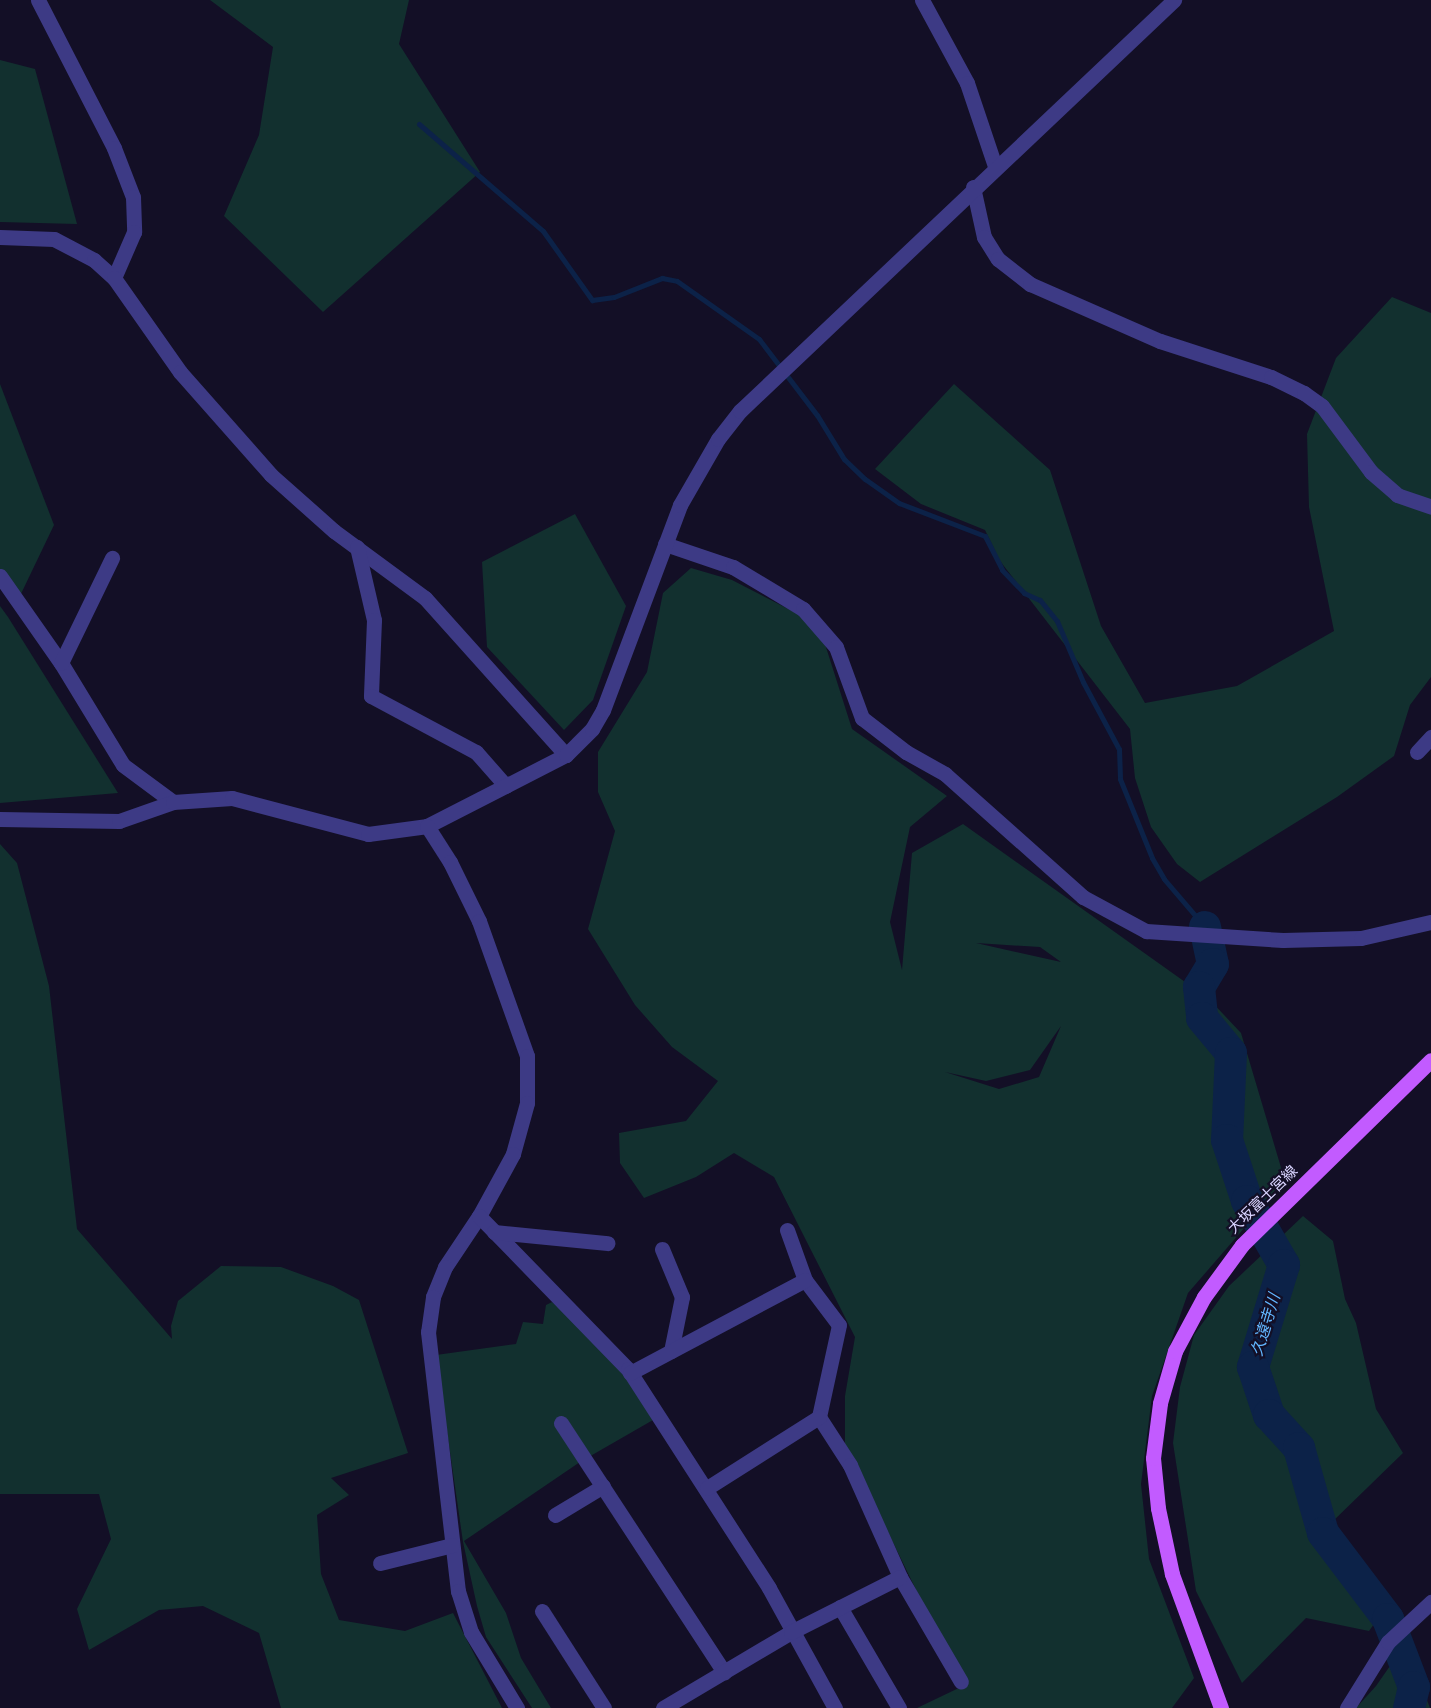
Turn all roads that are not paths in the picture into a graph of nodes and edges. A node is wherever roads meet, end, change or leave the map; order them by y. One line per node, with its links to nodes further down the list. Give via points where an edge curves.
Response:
1 (39, 0): 7 (street, via 114,148 133,196 134,232)
2 (922, 0): 4 (street, via 967,83)
3 (1174, 0): 4 (street)
4 (995, 166): 5 (street)
5 (973, 187): 8 (street, via 984,237 998,259 1030,284 1138,332 1270,377 1304,393 1322,406 1371,472 1397,495); 9 (street, via 773,377 718,439 680,505)
6 (0, 237): 7 (street, via 54,239 94,260)
7 (114, 278): 10 (street, via 180,372 271,475)
8 (1431, 507)
9 (665, 544): 16 (street, via 607,701 592,729); 21 (street, via 733,567 803,609 836,647 862,718 906,752 945,774 1083,897 1146,931 1282,940 1361,938)
10 (357, 547): 16 (street, via 425,598); 17 (street, via 374,620 371,696 476,752)
11 (112, 558): 13 (street)
12 (0, 576): 13 (street)
13 (61, 663): 18 (street, via 123,765)
14 (1431, 737): 15 (street)
15 (1417, 752)
16 (566, 754): 17 (street)
17 (506, 786): 20 (street)
18 (173, 802): 19 (street, via 119,820); 20 (street, via 232,798 368,834)
19 (0, 819)
20 (427, 826): 23 (street, via 479,921 527,1056 527,1103 513,1154)
21 (1431, 922)
22 (1431, 1060): 50 (main road, 大坂富士宮線, via 1242,1245 1204,1297 1175,1351 1160,1403 1153,1458 1158,1508 1172,1574)
23 (479, 1216): 25 (street); 36 (street, via 445,1267 433,1297 428,1332)
24 (787, 1230): 28 (street)
25 (494, 1232): 26 (street); 30 (street)
26 (607, 1243)
27 (662, 1249): 29 (street, via 682,1297)
28 (805, 1280): 29 (street); 31 (street, via 839,1325)
29 (671, 1352): 30 (street)
30 (630, 1373): 34 (street)
31 (819, 1417): 34 (street); 38 (street, via 850,1465)
32 (561, 1423): 33 (street)
33 (603, 1486): 35 (street); 43 (street)
34 (707, 1488): 42 (street)
35 (555, 1515)
36 (452, 1545): 37 (street); 45 (street, via 458,1591 471,1632)
37 (380, 1563)
38 (900, 1577): 40 (street); 44 (street)
39 (1431, 1602): 51 (street, via 1389,1641)
40 (840, 1607): 42 (street); 49 (street)
41 (542, 1611): 46 (street)
42 (791, 1632): 43 (street); 48 (street)
43 (724, 1672): 47 (street)
44 (961, 1682)
45 (518, 1708)
46 (604, 1708)
47 (663, 1708)
48 (835, 1708)
49 (899, 1708)
50 (1221, 1708)
51 (1347, 1708)

